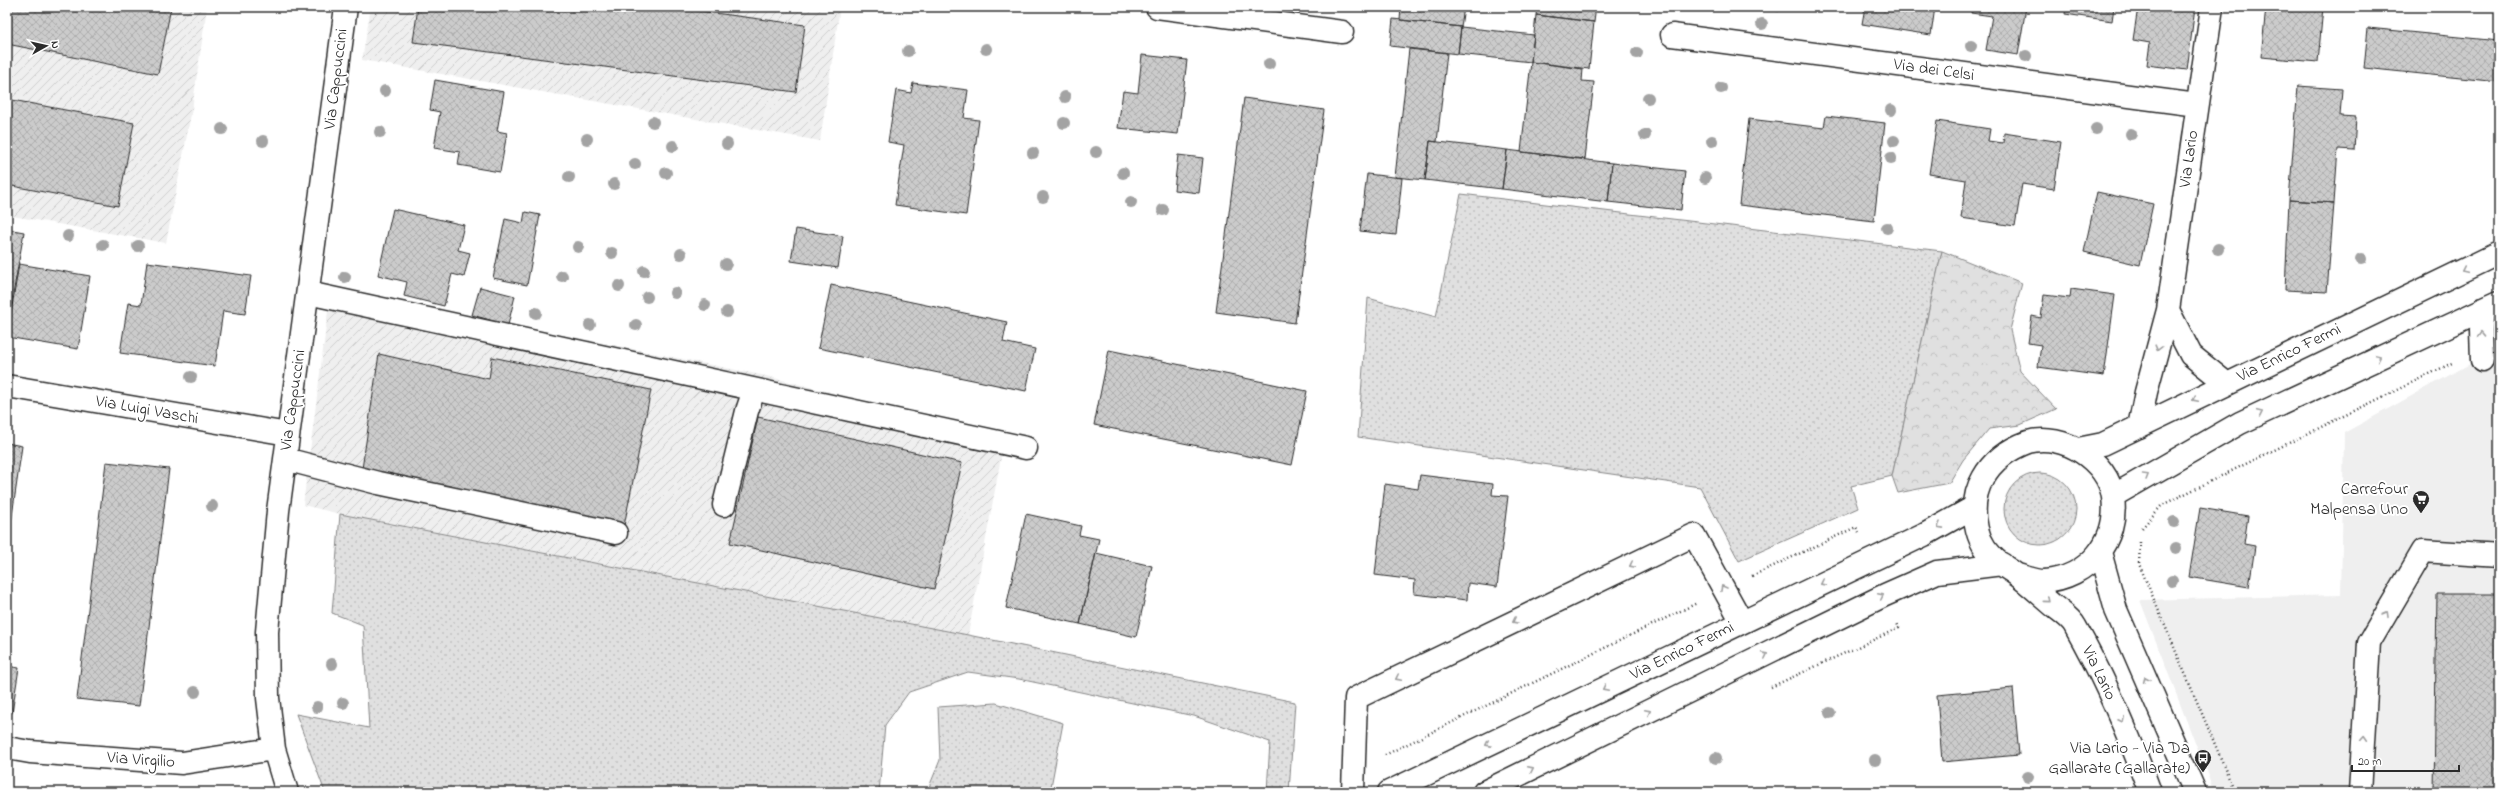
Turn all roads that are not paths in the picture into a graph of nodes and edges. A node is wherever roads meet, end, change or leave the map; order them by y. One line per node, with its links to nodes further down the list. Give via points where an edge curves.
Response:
1 (346, 7): 8 (street, Via Cappuccini)
2 (1157, 7): 4 (street)
3 (2212, 7): 6 (street, Via Lario)
4 (1342, 32)
5 (1672, 35): 6 (street, Via dei Celsi)
6 (2197, 105): 10 (street, Via Lario)
7 (2499, 253): 12 (street, Via Enrico Fermi, one-way to 12)
8 (308, 293): 14 (street); 16 (street, Via Cappuccini)
9 (2491, 306): 11 (street, one-way to 9, via 2481,330); 20 (street, one-way to 9, via 2240,422)
10 (2168, 310): 12 (street, via 2191,355); 15 (street, Via Lario, one-way to 15)
11 (2482, 354)
12 (2227, 384): 15 (street, Via Enrico Fermi, one-way to 15)
13 (7, 386): 16 (street, Via Luigi Vaschi)
14 (754, 390): 17 (street); 21 (street)
15 (2139, 426): 18 (street, Via Enrico Fermi, via 2103,444)
16 (288, 434): 19 (street, Via Cappuccini)
17 (1026, 448)
18 (2078, 449): 20 (street, via 2104,472); 22 (street, via 2035,440 2013,447 1990,465 1979,485)
19 (285, 459): 23 (street, via 378,483); 29 (street, Via Cappuccini, via 267,632 268,698)
20 (2113, 496): 24 (street, via 2112,528)
21 (724, 505)
22 (1974, 507): 26 (street, via 1978,532 1991,556); 27 (street, Via Enrico Fermi, one-way to 27, via 1924,535)
23 (616, 533)
24 (2100, 552): 26 (street, via 2091,563 2068,576 2043,581); 35 (street, one-way to 24, via 2116,610)
25 (2499, 556): 36 (street, one-way to 25, via 2369,643 2423,551)
26 (2009, 570): 33 (street, one-way to 26, via 1885,595 1937,572); 34 (street, Via Lario, one-way to 34, via 2074,623 2126,729)
27 (1742, 622): 31 (street, one-way to 31, via 1694,535 1356,698); 32 (street, Via Enrico Fermi, one-way to 32)
28 (7, 748): 29 (street, Via Virgilio, via 30,752 182,763)
29 (274, 749): 30 (street, Via Cappuccini)
30 (287, 792)
31 (1353, 792)
32 (1389, 792)
33 (1484, 792)
34 (2150, 792)
35 (2195, 792)
36 (2360, 792)

